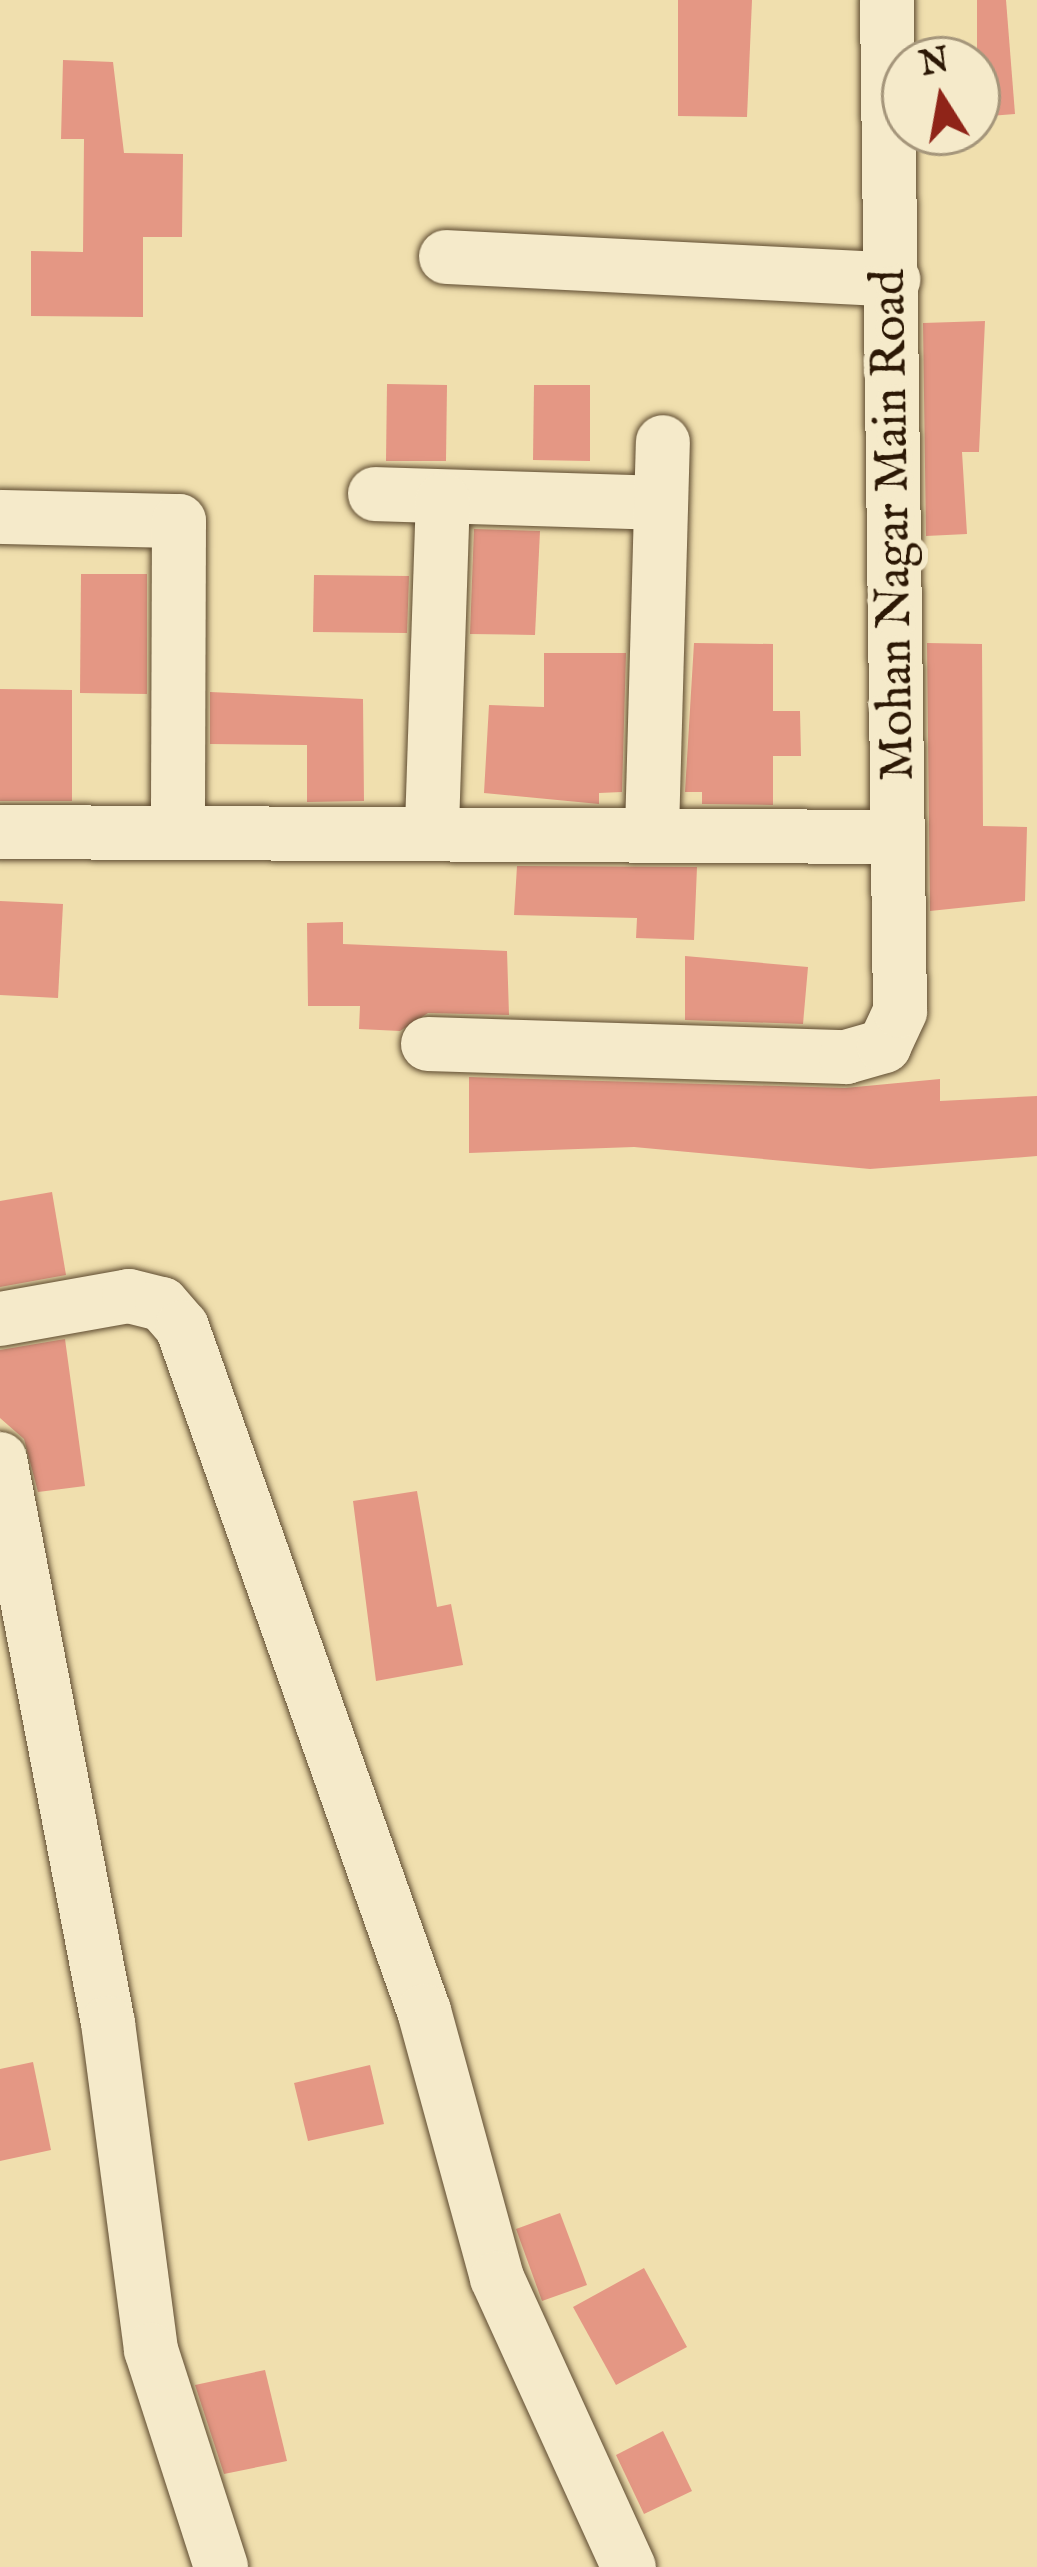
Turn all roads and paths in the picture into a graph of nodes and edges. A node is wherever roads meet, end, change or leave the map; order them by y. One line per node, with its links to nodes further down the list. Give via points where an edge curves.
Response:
1 (887, 0): 3 (street, Mohan Nagar Main Road)
2 (446, 257): 3 (street)
3 (893, 280): 13 (street, Mohan Nagar Main Road)
4 (663, 442): 7 (street)
5 (375, 494): 6 (street)
6 (443, 500): 7 (street); 9 (street)
7 (662, 503): 11 (street)
8 (0, 517): 10 (street, via 180,499)
9 (432, 826): 10 (street); 11 (street)
10 (178, 828): 12 (street)
11 (652, 831): 13 (street)
12 (0, 832)
13 (898, 837): 14 (street, Mohan Nagar Main Road, via 900,1011 884,1046 846,1057)
14 (428, 1044)
15 (0, 1319): 18 (street, via 129,1296 162,1304 182,1327 424,2012 497,2278)
16 (0, 1459): 17 (street, via 108,2023 151,2350)
17 (220, 2567)
18 (629, 2567)

